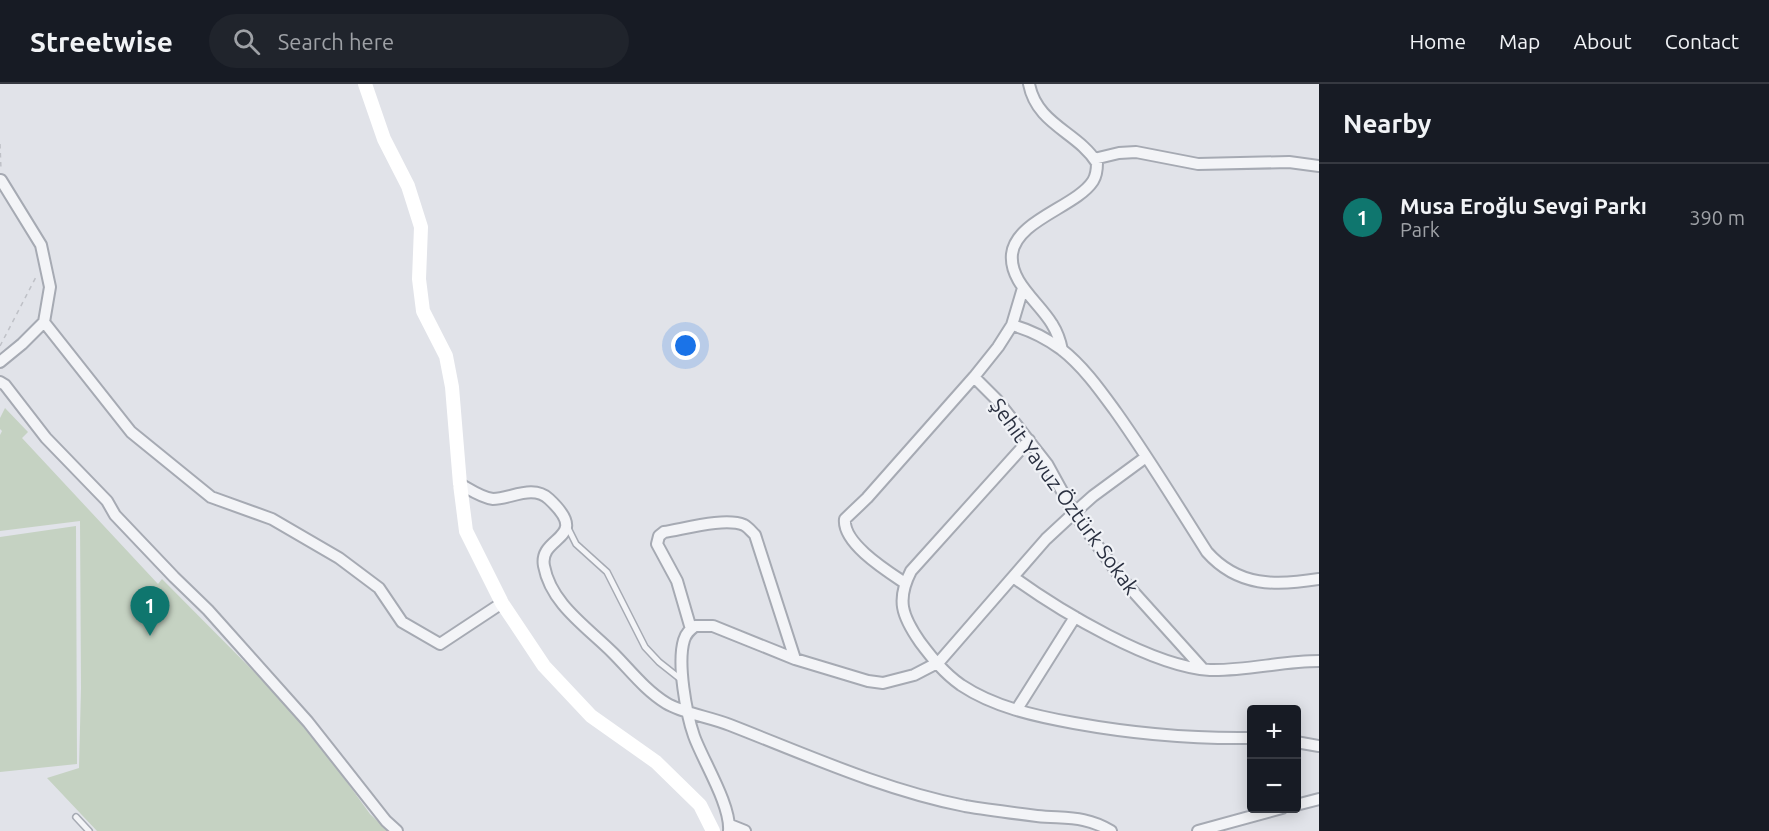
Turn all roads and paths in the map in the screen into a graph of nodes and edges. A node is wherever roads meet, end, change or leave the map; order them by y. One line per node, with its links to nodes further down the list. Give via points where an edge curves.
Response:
1 (365, 84): 18 (street, via 421,226 419,279 423,311 446,356)
2 (1029, 84): 4 (street, via 1044,115)
3 (0, 144): 6 (path)
4 (1094, 159): 5 (street, via 1136,152 1198,164 1289,162); 8 (street, via 1096,172 1089,185 1036,222 1016,244 1013,264)
5 (1319, 166)
6 (2, 180): 7 (street, via 41,244)
7 (45, 261): 9 (street, via 50,287); 11 (path)
8 (1023, 288): 10 (street); 12 (street, via 1053,325)
9 (44, 322): 13 (street); 24 (street, via 131,432 211,497 272,519 339,558 379,588 402,622 440,644)
10 (1012, 325): 12 (street, via 1037,334); 14 (street)
11 (0, 346)
12 (1062, 350): 17 (street, via 1095,384)
13 (0, 362)
14 (974, 377): 16 (street, Şehit Yavuz Öztürk Sokak); 23 (street, via 845,519 846,530 856,543)
15 (0, 382): 43 (street, via 46,438 301,714)
16 (1029, 440): 19 (street, Şehit Yavuz Öztürk Sokak); 23 (street, via 911,570)
17 (1146, 457): 19 (street); 22 (street, via 1207,552 1225,569 1272,584)
18 (460, 484): 20 (street, via 489,499 540,494 567,519); 24 (street, via 466,531)
19 (1074, 513): 21 (street); 30 (street, Şehit Yavuz Öztürk Sokak, via 1121,578)
20 (567, 526): 31 (lane, via 576,543 607,572 645,648); 33 (street, via 543,563 554,592 634,675 666,703)
21 (1013, 578): 25 (street); 29 (street)
22 (1319, 579)
23 (904, 583): 29 (street, via 901,597 906,618)
24 (502, 603): 44 (street, via 544,666 591,716 657,762 700,805)
25 (1075, 617): 30 (street, via 1168,662); 32 (street)
26 (691, 629): 27 (street, via 702,624 713,626); 27 (street, via 677,581 657,544 659,536 664,532 736,523 755,534); 31 (street, via 682,652)
27 (795, 659): 29 (street, via 883,683)
28 (1319, 662): 30 (street)
29 (936, 664): 32 (street, via 980,696)
30 (1203, 669)
31 (684, 682): 33 (street)
32 (1017, 709): 34 (street, via 1048,718 1178,738)
33 (688, 711): 41 (street); 46 (street, via 915,795 1002,812 1082,818)
34 (1247, 738)
35 (1301, 742): 36 (street)
36 (1319, 746)
37 (1319, 799): 38 (street)
38 (1301, 804)
39 (1264, 813): 47 (street)
40 (76, 817): 42 (lane)
41 (729, 828): 45 (street)
42 (89, 831)
43 (397, 831)
44 (713, 831)
45 (745, 831)
46 (1111, 831)
47 (1198, 831)

